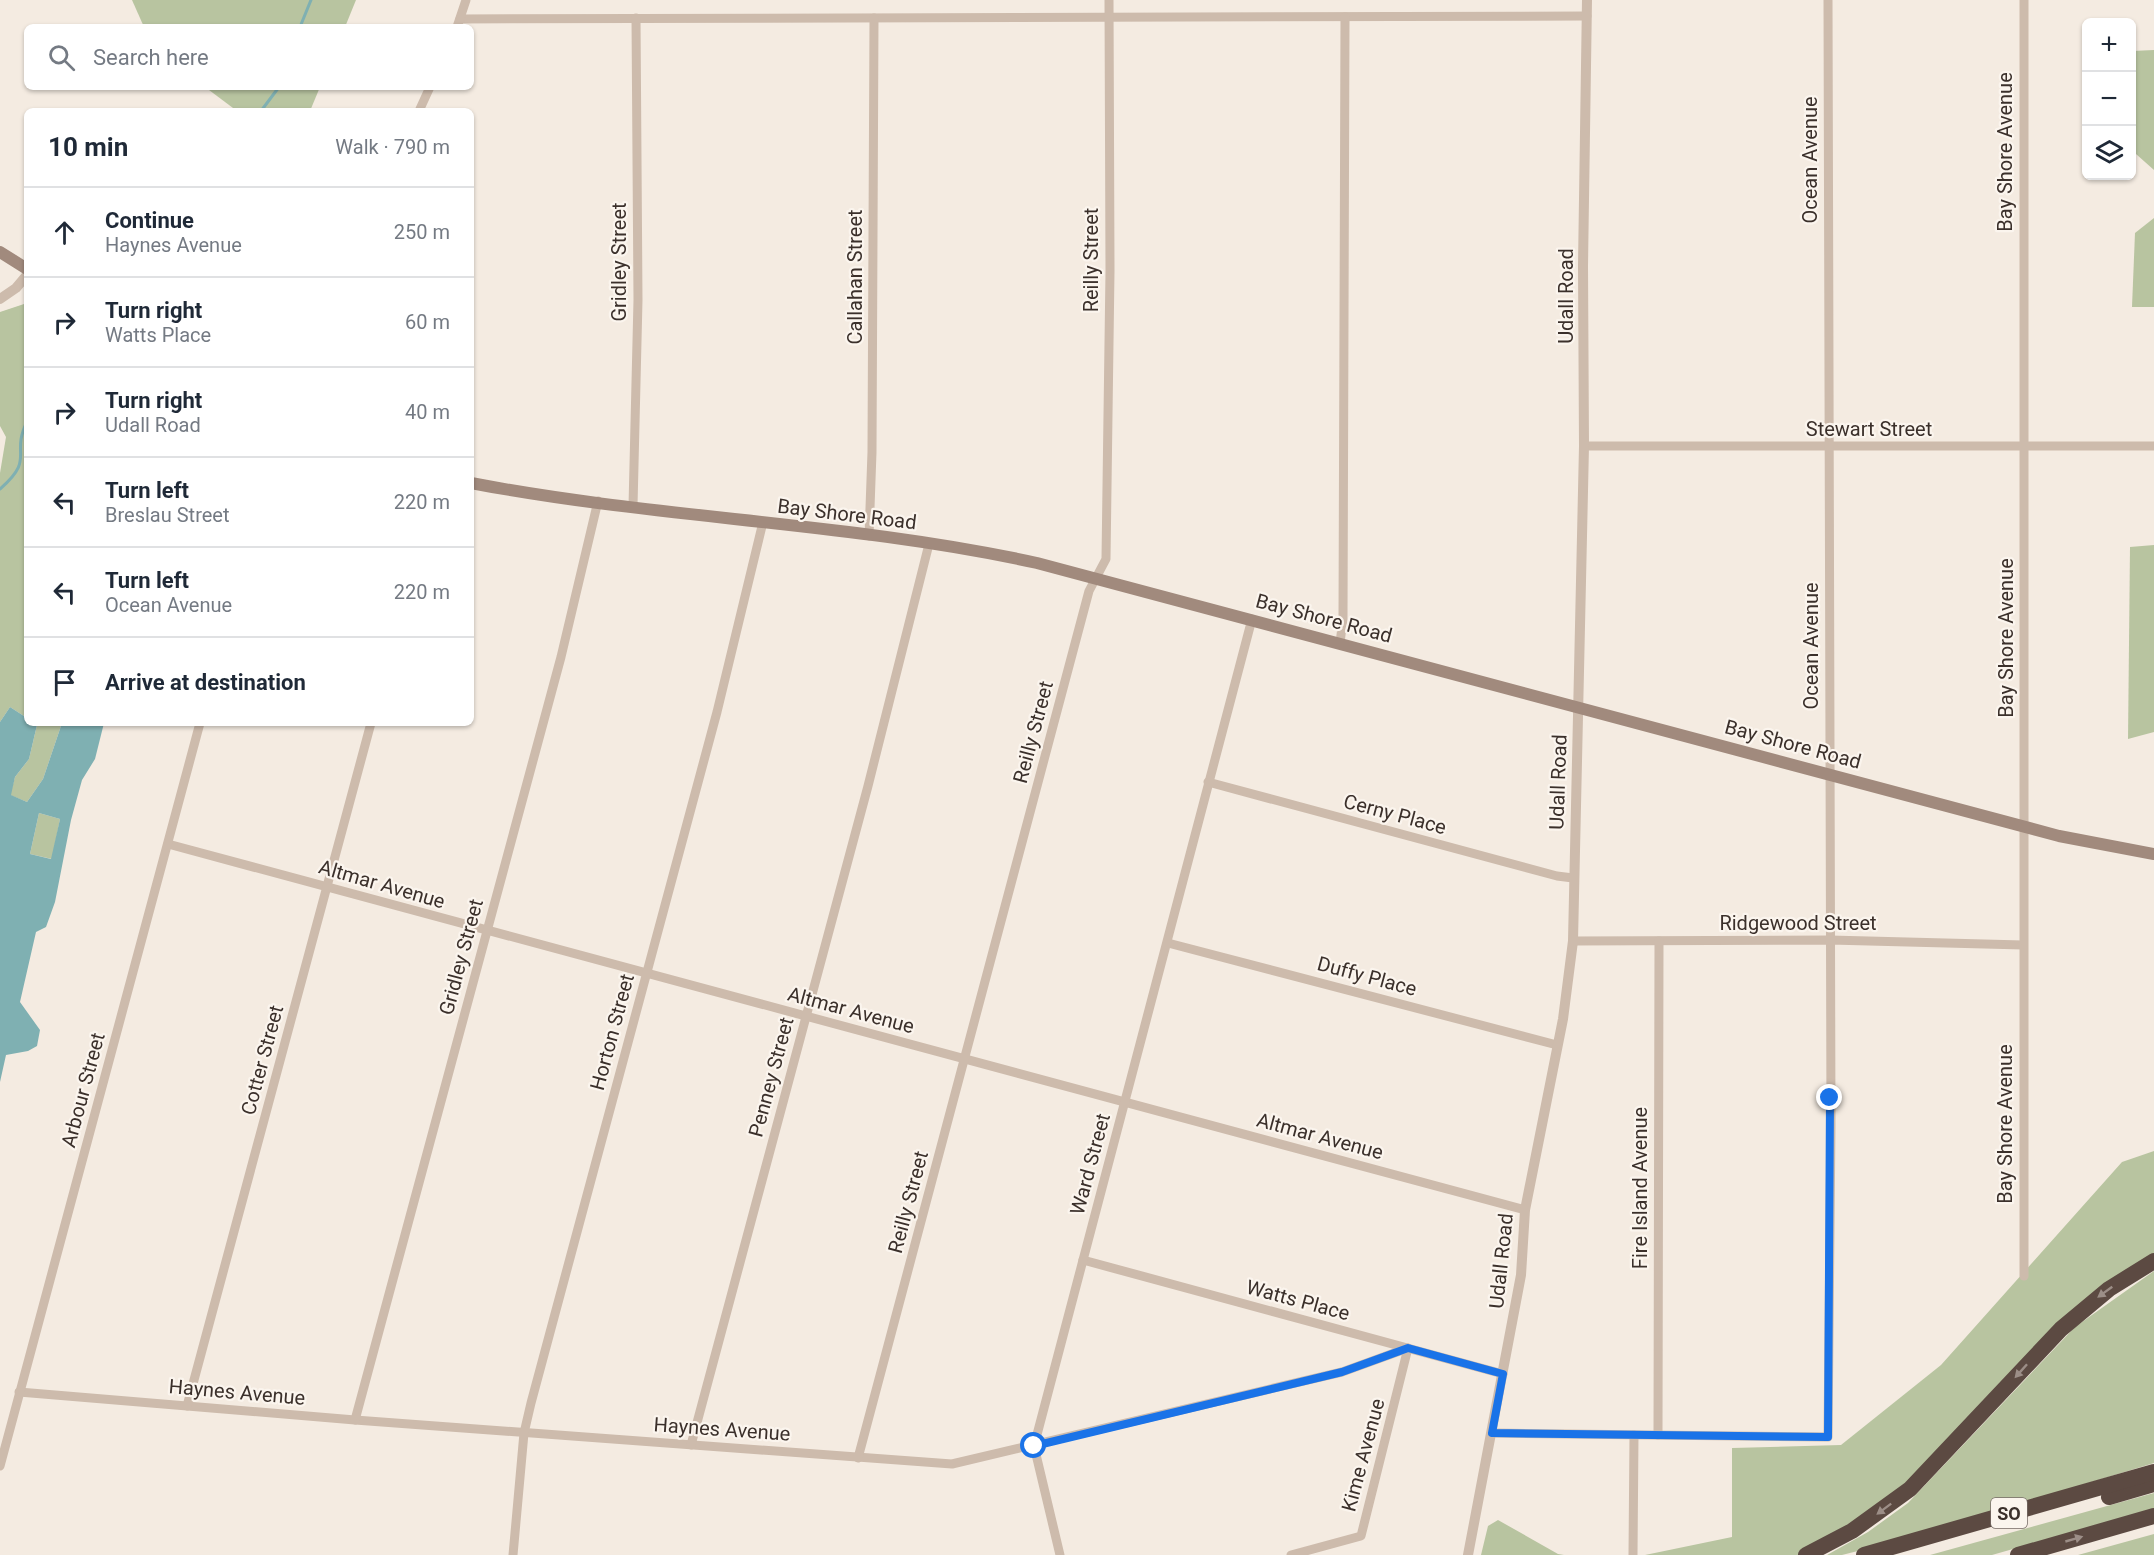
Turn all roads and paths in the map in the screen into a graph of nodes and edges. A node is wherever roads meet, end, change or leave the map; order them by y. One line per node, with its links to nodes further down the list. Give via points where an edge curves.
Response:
1 (466, 0): 11 (street)
2 (1109, 0): 7 (street, Reilly Street)
3 (1587, 0): 6 (street, Udall Road)
4 (1828, 0): 20 (street, Ocean Avenue)
5 (2024, 0): 21 (street, Bay Shore Avenue)
6 (1587, 16): 8 (street); 18 (street, Udall Road)
7 (1109, 17): 8 (street); 10 (street); 28 (street, Reilly Street, via 1107,556)
8 (1346, 17): 30 (street)
9 (636, 18): 10 (street); 11 (street); 24 (street, Gridley Street, via 638,300)
10 (874, 18): 26 (street, Callahan Street)
11 (459, 23)
12 (429, 90): 13 (street)
13 (420, 108)
14 (0, 252): 15 (main road)
15 (24, 267)
16 (24, 279): 17 (street)
17 (0, 298)
18 (1584, 446): 20 (street, Stewart Street); 31 (street, Udall Road)
19 (2154, 446): 21 (street, Stewart Street)
20 (1828, 447): 21 (street, Stewart Street); 34 (street, Ocean Avenue)
21 (2022, 447): 36 (street, Bay Shore Avenue)
22 (474, 483): 23 (main road, Bay Shore Road)
23 (598, 501): 24 (main road, Bay Shore Road); 41 (street, Gridley Street, via 561,657)
24 (633, 506): 25 (main road, Bay Shore Road)
25 (763, 522): 26 (main road, Bay Shore Road); 47 (street, Horton Street, via 717,712)
26 (869, 536): 27 (main road, Bay Shore Road)
27 (929, 544): 28 (main road, Bay Shore Road, via 1019,559); 48 (street, Penney Street)
28 (1097, 578): 29 (main road, Bay Shore Road); 50 (street, Reilly Street, via 1089,591)
29 (1252, 619): 30 (main road, Bay Shore Road); 35 (street, Ward Street)
30 (1340, 643): 31 (main road, Bay Shore Road)
31 (1579, 707): 34 (main road, Bay Shore Road); 39 (street, Udall Road)
32 (199, 726): 37 (street, Arbour Street)
33 (370, 726): 40 (street, Cotter Street)
34 (1829, 774): 36 (main road, Bay Shore Road); 42 (street, Ocean Avenue)
35 (1208, 782): 39 (street, Cerny Place); 45 (street, Ward Street)
36 (2024, 826): 38 (main road, Bay Shore Road); 46 (street, Bay Shore Avenue)
37 (168, 844): 40 (street, Altmar Avenue); 58 (street, Arbour Street)
38 (2154, 854)
39 (1573, 878): 43 (street, Udall Road)
40 (328, 888): 41 (street, Altmar Avenue); 59 (street, Cotter Street)
41 (487, 932): 47 (street, Altmar Avenue); 60 (street, Gridley Street)
42 (1830, 940): 44 (street, Ridgewood Street); 46 (street, Ridgewood Street); 64 (street, Ocean Avenue, via 1828,1437)
43 (1573, 941): 44 (street, Ridgewood Street); 49 (street, Udall Road)
44 (1659, 941): 64 (street, Fire Island Avenue)
45 (1168, 943): 49 (street, Duffy Place); 51 (street, Ward Street)
46 (2023, 945): 55 (street, Bay Shore Avenue)
47 (646, 974): 48 (street, Altmar Avenue); 61 (street, Horton Street)
48 (807, 1017): 50 (street, Altmar Avenue); 65 (street, Penney Street)
49 (1557, 1045): 52 (street, Udall Road)
50 (965, 1058): 51 (street, Altmar Avenue); 67 (street, Reilly Street)
51 (1125, 1102): 52 (street, Altmar Avenue); 53 (street, Ward Street)
52 (1525, 1210): 57 (street, Udall Road, via 1521,1275)
53 (1083, 1260): 56 (street, Watts Place); 66 (street, Ward Street)
54 (2154, 1260): 77 (highway, one-way to 77, via 2109,1289 2061,1329 1910,1489 1852,1531)
55 (2024, 1276)
56 (1408, 1348): 57 (street, Watts Place); 66 (street, Haynes Avenue, via 1342,1372); 74 (street, Kime Avenue, via 1361,1536)
57 (1503, 1374): 62 (street, Udall Road)
58 (19, 1392): 59 (street, Haynes Avenue); 68 (street, Arbour Street)
59 (187, 1406): 60 (street, Haynes Avenue)
60 (355, 1420): 61 (street, Haynes Avenue)
61 (524, 1433): 65 (street, Haynes Avenue); 72 (street, Horton Street)
62 (1492, 1433): 63 (street); 75 (street, Udall Road)
63 (1634, 1435): 64 (street); 76 (street)
64 (1658, 1435)
65 (691, 1445): 67 (street, Haynes Avenue)
66 (1034, 1446): 67 (street, Haynes Avenue, via 952,1464); 73 (street, Ward Street)
67 (858, 1458)
68 (0, 1466)
69 (2154, 1472): 78 (highway, SO)
70 (2154, 1484): 79 (highway, SO)
71 (2154, 1516): 80 (highway, SO, one-way to 71)
72 (513, 1555)
73 (1060, 1555)
74 (1291, 1555)
75 (1468, 1555)
76 (1633, 1555)
77 (1806, 1555)
78 (1864, 1555)
79 (1900, 1555)
80 (2018, 1555)

